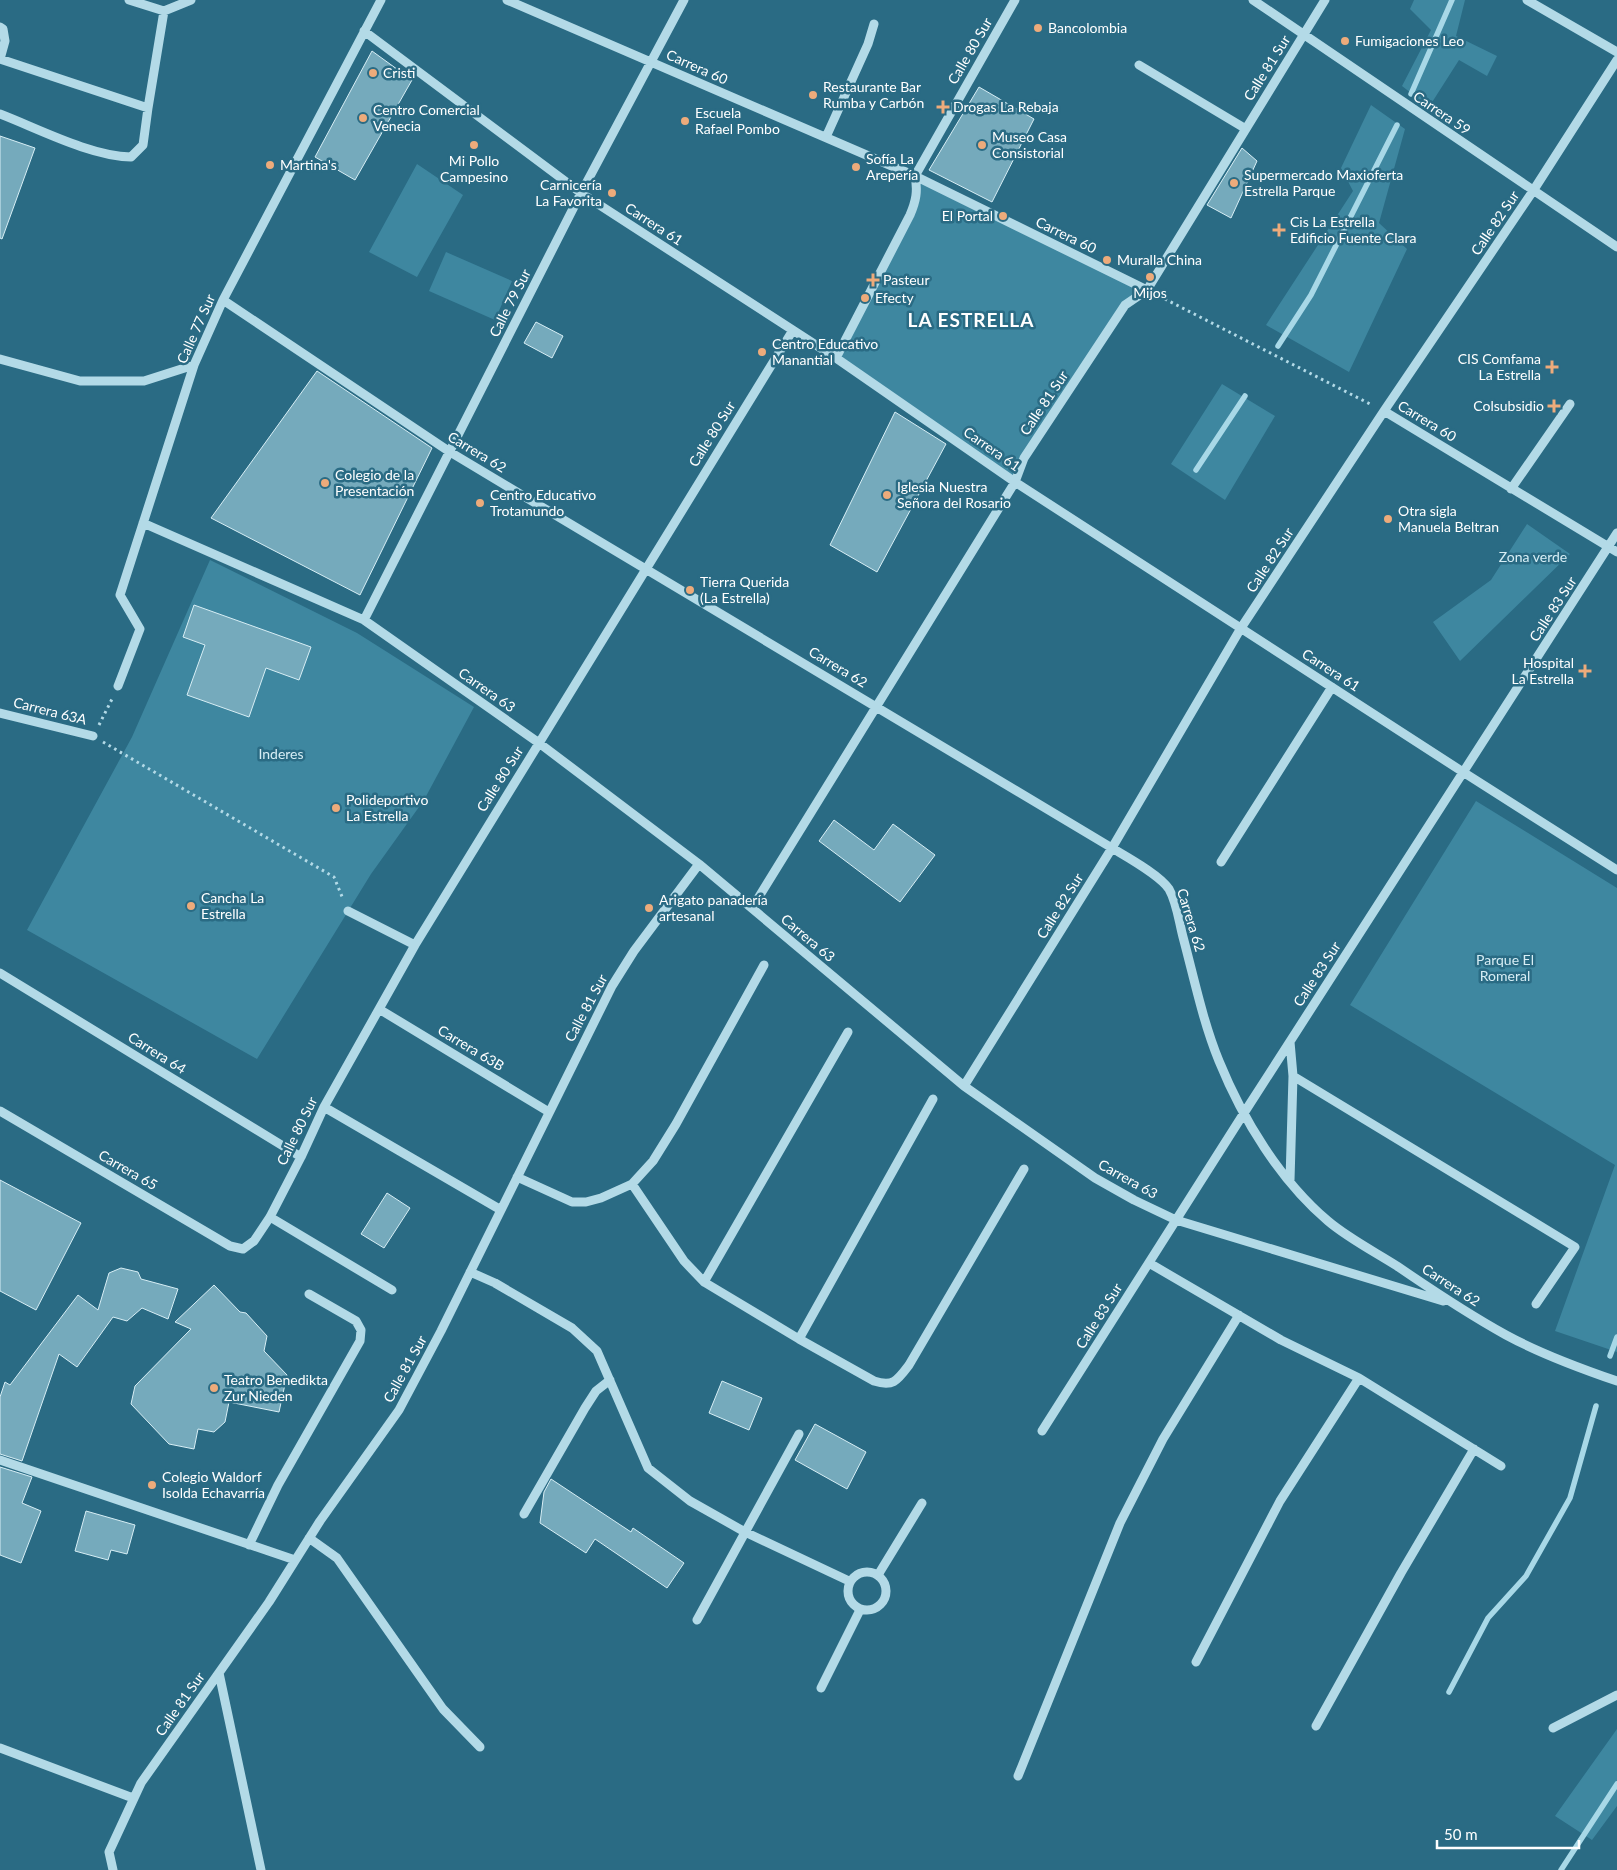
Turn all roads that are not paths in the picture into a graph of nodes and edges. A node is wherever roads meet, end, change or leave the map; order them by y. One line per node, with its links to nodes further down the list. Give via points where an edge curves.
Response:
1 (129, 0): 10 (street)
2 (191, 0): 10 (street)
3 (381, 0): 13 (street, Calle 77 Sur)
4 (507, 0): 18 (street, Carrera 60)
5 (684, 0): 18 (street, Calle 79 Sur)
6 (1015, 0): 24 (street, Calle 80 Sur)
7 (1253, 0): 14 (street, Carrera 59)
8 (1326, 0): 14 (street, Calle 81 Sur)
9 (1527, 0): 15 (street)
10 (164, 11): 20 (street)
11 (874, 24): 23 (street)
12 (0, 27): 16 (street, via 5,40)
13 (364, 31): 26 (street, Carrera 61); 29 (street, Calle 77 Sur)
14 (1304, 34): 22 (street, Calle 81 Sur); 25 (street, Carrera 59)
15 (1617, 52)
16 (0, 59): 20 (street)
17 (1617, 60): 25 (street, Calle 82 Sur)
18 (651, 61): 23 (street, Carrera 60); 26 (street, Calle 79 Sur)
19 (1138, 65): 22 (street)
20 (148, 108): 21 (street, via 143,144 131,157 115,157 86,148)
21 (0, 114)
22 (1246, 129): 28 (street, Calle 81 Sur)
23 (826, 138): 24 (street, Carrera 60)
24 (915, 176): 28 (street, Carrera 60); 31 (street, via 918,188 910,215)
25 (1533, 192): 27 (street, Carrera 59); 35 (street, Calle 82 Sur)
26 (581, 194): 30 (street, Carrera 61); 36 (street, Calle 79 Sur)
27 (1617, 247)
28 (1147, 290): 37 (street, Calle 81 Sur, via 1125,305 1024,458)
29 (223, 300): 33 (street, Calle 77 Sur); 36 (street, Carrera 62)
30 (793, 330): 31 (street, Carrera 61); 43 (street, Calle 80 Sur)
31 (836, 358): 37 (street, Carrera 61)
32 (0, 359): 33 (street, via 80,381 144,381)
33 (194, 365): 39 (street, Calle 77 Sur)
34 (1570, 404): 38 (street)
35 (1384, 411): 38 (street, Carrera 60); 45 (street, Calle 82 Sur)
36 (450, 452): 43 (street, Carrera 62); 44 (street, Calle 79 Sur)
37 (1015, 482): 45 (street, Carrera 61); 48 (street, Calle 81 Sur)
38 (1511, 489): 41 (street, Carrera 60)
39 (143, 523): 44 (street, Carrera 63); 46 (street, Calle 77 Sur, via 120,595 140,629)
40 (1617, 533): 41 (street, Calle 83 Sur)
41 (1608, 548): 42 (street, Carrera 60); 52 (street, Calle 83 Sur)
42 (1617, 552)
43 (646, 569): 48 (street, Carrera 62); 51 (street, Calle 80 Sur)
44 (364, 620): 51 (street, Carrera 63)
45 (1241, 628): 47 (street, Carrera 61); 53 (street, Calle 82 Sur)
46 (118, 686)
47 (1332, 687): 52 (street, Carrera 61); 54 (street)
48 (876, 706): 53 (street, Carrera 62); 57 (street, Calle 81 Sur)
49 (0, 713): 50 (street, Carrera 63A)
50 (93, 736)
51 (539, 743): 55 (street, Carrera 63); 59 (street, Calle 80 Sur)
52 (1463, 772): 56 (street, Carrera 61); 64 (street, Calle 83 Sur)
53 (1112, 848): 66 (street, Calle 82 Sur); 71 (street, Carrera 62, via 1160,879 1168,889 1219,1060)
54 (1221, 862)
55 (699, 864): 57 (street, Carrera 63); 70 (street, Calle 81 Sur, via 634,951 598,1012)
56 (1617, 870)
57 (752, 908): 66 (street, Carrera 63)
58 (348, 911): 59 (street)
59 (415, 944): 62 (street, Calle 80 Sur)
60 (764, 965): 76 (street, via 676,1124 653,1161)
61 (0, 973): 72 (street, Carrera 64)
62 (379, 1009): 68 (street, Calle 80 Sur); 70 (street, Carrera 63B)
63 (848, 1032): 83 (street)
64 (1290, 1041): 65 (street); 71 (street, Calle 83 Sur)
65 (1292, 1076): 75 (street); 87 (street, via 1575,1247)
66 (964, 1086): 79 (street, Carrera 63, via 1096,1178)
67 (933, 1099): 89 (street)
68 (324, 1107): 72 (street, Calle 80 Sur); 77 (street)
69 (0, 1111): 80 (street, Carrera 65, via 230,1246)
70 (549, 1112): 74 (street, Calle 81 Sur)
71 (1244, 1113): 75 (street, Carrera 62); 79 (street, Calle 83 Sur)
72 (300, 1157): 78 (street, Calle 80 Sur)
73 (1024, 1169): 89 (street, via 900,1378 885,1384 874,1381)
74 (517, 1177): 76 (street, via 572,1202 601,1198); 77 (street, Calle 81 Sur)
75 (1290, 1180): 86 (street, Carrera 62, via 1329,1222)
76 (632, 1184): 83 (street, via 684,1261)
77 (501, 1210): 82 (street, Calle 81 Sur)
78 (270, 1217): 80 (street, Calle 80 Sur, via 254,1241); 84 (street)
79 (1176, 1220): 81 (street, Calle 83 Sur); 86 (street, Carrera 63)
80 (243, 1248)
81 (1149, 1263): 88 (street); 93 (street, Calle 83 Sur)
82 (470, 1272): 91 (street, via 572,1328 598,1350); 101 (street, Calle 81 Sur, via 399,1410)
83 (704, 1282): 89 (street)
84 (392, 1290)
85 (309, 1294): 102 (street, via 356,1321 361,1330 360,1341 278,1485)
86 (1454, 1304): 92 (street, Carrera 62, via 1539,1352)
87 (1536, 1304)
88 (1239, 1315): 90 (street, via 1281,1340); 116 (street, via 1163,1439 1120,1523)
89 (799, 1339)
90 (1359, 1378): 95 (street); 108 (street, via 1280,1501)
91 (610, 1380): 99 (street, via 596,1391 585,1408); 100 (street, via 648,1468 690,1501)
92 (1617, 1382)
93 (1042, 1431)
94 (799, 1434): 100 (street)
95 (1474, 1449): 97 (street); 112 (street)
96 (0, 1460): 102 (street)
97 (1501, 1466)
98 (922, 1503): 104 (street)
99 (524, 1514)
100 (745, 1532): 105 (street); 107 (street)
101 (309, 1538): 103 (street, Calle 81 Sur); 114 (street, via 337,1558 443,1709)
102 (249, 1545): 103 (street)
103 (296, 1560): 109 (street, Calle 81 Sur)
104 (878, 1575): 105 (street, via 862,1572); 106 (street, via 886,1587 884,1600 874,1609)
105 (849, 1582): 106 (street, via 848,1598)
106 (860, 1610): 110 (street)
107 (697, 1620)
108 (1196, 1662)
109 (219, 1672): 117 (street, Calle 81 Sur); 119 (street)
110 (821, 1688)
111 (1617, 1695): 113 (street)
112 (1316, 1726)
113 (1553, 1728)
114 (480, 1747)
115 (0, 1748): 117 (street)
116 (1018, 1776)
117 (133, 1798): 118 (street, Calle 81 Sur, via 109,1852)
118 (113, 1870)
119 (261, 1870)

